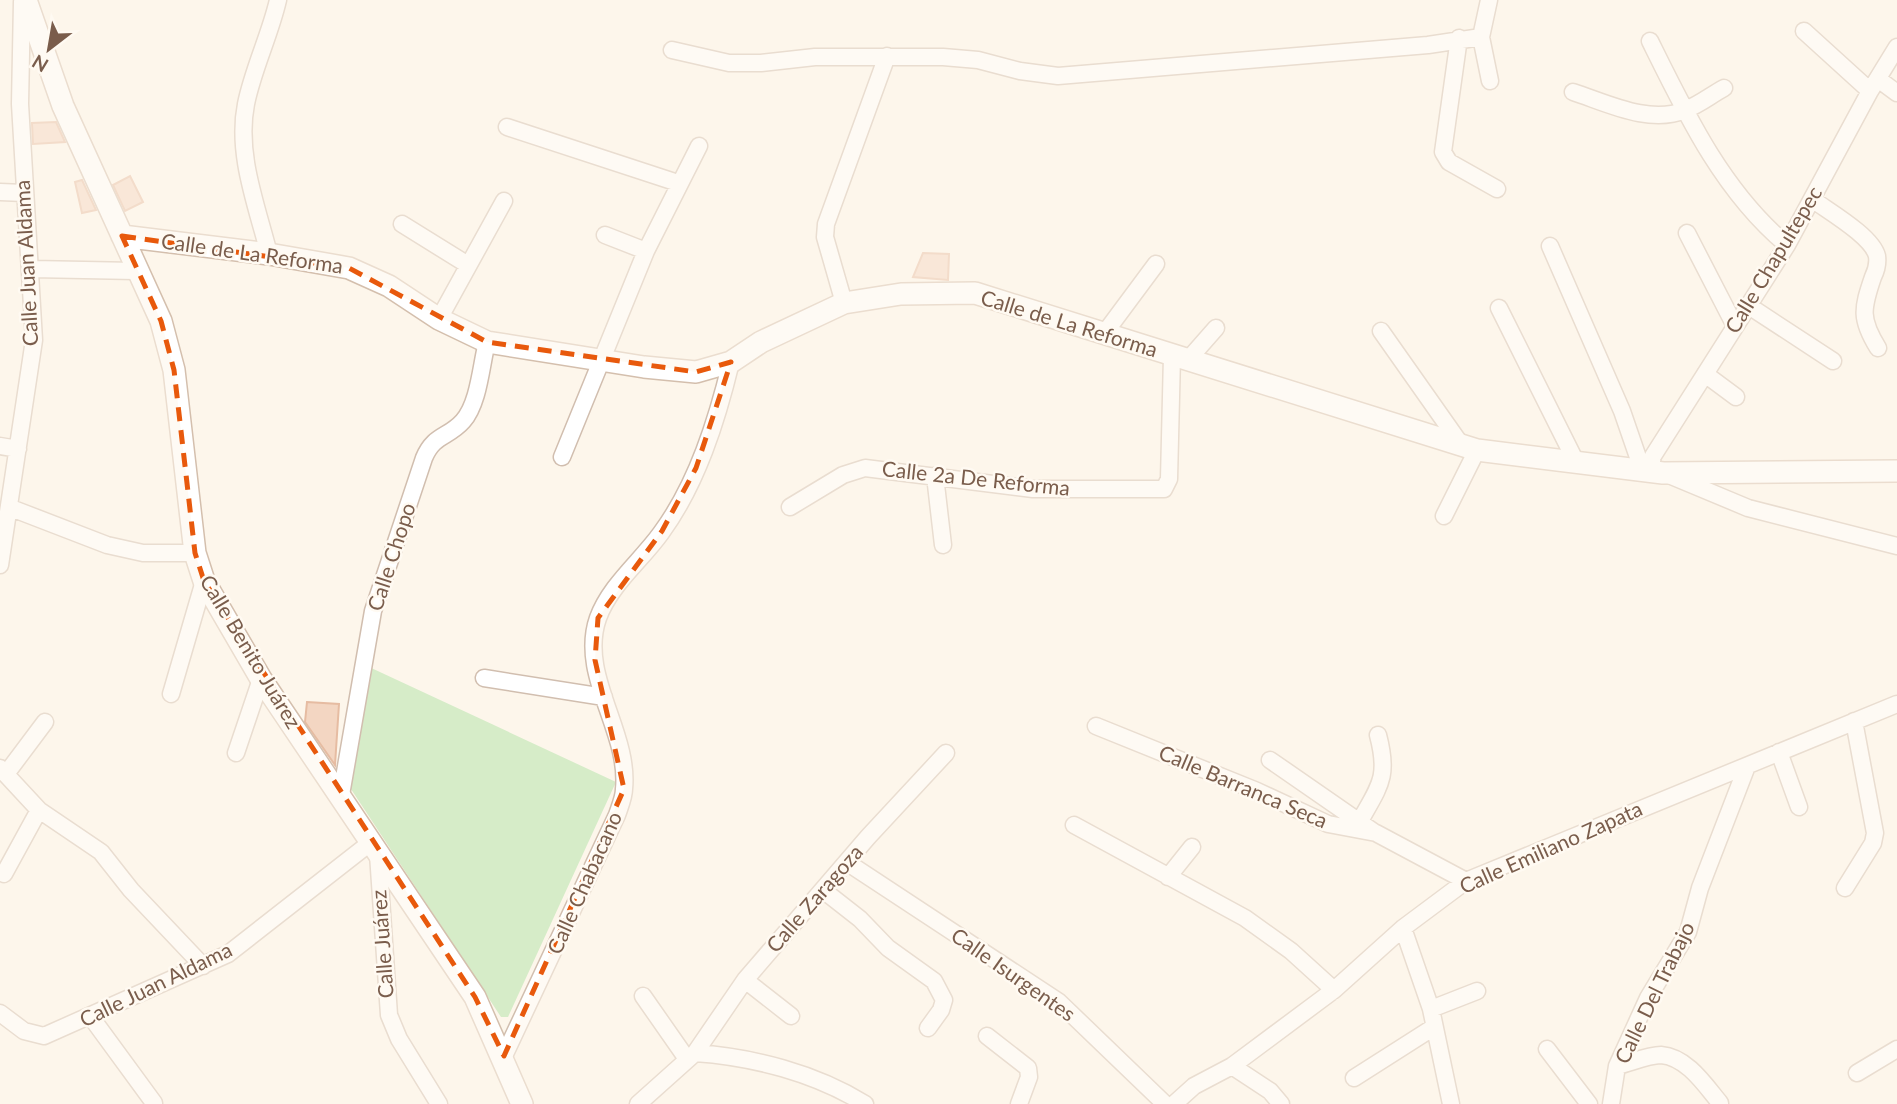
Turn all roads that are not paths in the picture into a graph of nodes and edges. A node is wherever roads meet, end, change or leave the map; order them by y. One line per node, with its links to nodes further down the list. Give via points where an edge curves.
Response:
1 (24, 0): 22 (street, Calle Juan Aldama, via 20,104); 28 (street, Calle Benito Juárez, via 62,106)
2 (278, 0): 32 (street, via 246,105 243,136)
3 (1489, 0): 5 (street)
4 (1804, 31): 12 (street)
5 (1482, 37): 6 (street); 11 (street)
6 (1459, 38): 10 (street, via 1428,45 1058,76 978,60); 20 (street, via 1443,152 1449,162)
7 (1650, 41): 16 (street)
8 (1897, 47): 12 (street, Calle Chapultepec)
9 (672, 50): 10 (street, via 729,63)
10 (887, 56): 37 (street, via 827,224 825,237)
11 (1490, 81)
12 (1874, 85): 15 (street); 23 (street, Calle Chapultepec)
13 (1724, 88): 16 (street)
14 (1573, 92): 16 (street, via 1644,114)
15 (1897, 93)
16 (1685, 110): 29 (street, via 1732,188)
17 (507, 127): 19 (street)
18 (699, 146): 19 (street)
19 (678, 183): 31 (street)
20 (1497, 189)
21 (0, 192): 22 (street)
22 (24, 192): 35 (street, Calle Juan Aldama)
23 (1812, 199): 29 (street, Calle Chapultepec); 46 (street, via 1864,237 1877,255 1863,314)
24 (504, 201): 34 (street)
25 (402, 224): 34 (street)
26 (1687, 233): 41 (street)
27 (605, 235): 31 (street)
28 (122, 236): 32 (street, Calle de La Reforma); 36 (street, Calle Benito Juárez)
29 (1787, 245): 38 (street, Calle Chapultepec)
30 (1550, 246): 58 (street)
31 (646, 251): 48 (street)
32 (269, 254): 40 (street, Calle de La Reforma, via 349,268 389,286)
33 (1157, 264): 44 (street)
34 (468, 265): 40 (street)
35 (32, 269): 36 (street); 55 (street, Calle Juan Aldama, via 34,340)
36 (135, 271): 67 (street, Calle Benito Juárez, via 161,321 174,370)
37 (844, 303): 44 (street, Calle de La Reforma, via 901,294 975,293); 50 (street, Calle de La Reforma, via 761,342)
38 (1749, 306): 41 (street, Calle Chapultepec); 49 (street)
39 (1499, 308): 57 (street)
40 (439, 319): 45 (street, Calle de La Reforma)
41 (1735, 326): 51 (street, Calle Chapultepec)
42 (1216, 328): 47 (street)
43 (1381, 331): 54 (street)
44 (1104, 334): 47 (street, Calle de La Reforma)
45 (487, 342): 48 (street, Calle de La Reforma); 85 (street, Calle Chopo, via 465,420 430,444 377,598)
46 (1878, 348)
47 (1180, 358): 54 (street, Calle de La Reforma); 60 (street, Calle 2a De Reforma, via 1169,479 1164,489 1033,489)
48 (601, 359): 50 (street, Calle de La Reforma, via 696,372); 56 (street)
49 (1833, 361)
50 (731, 362): 73 (street, Calle Chabacano, via 696,468 662,531 608,597 598,618 595,660)
51 (1705, 374): 52 (street); 58 (street, Calle Chapultepec, via 1653,456)
52 (1735, 397)
53 (0, 446): 55 (street)
54 (1469, 448): 57 (street, Calle de La Reforma); 63 (street)
55 (18, 449): 62 (street, Calle Juan Aldama)
56 (562, 457)
57 (1577, 464): 58 (street, Calle de La Reforma)
58 (1652, 471): 59 (street); 66 (street, via 1748,508)
59 (1897, 471)
60 (935, 476): 61 (street, Calle 2a De Reforma, via 877,468 855,470); 65 (street)
61 (790, 507)
62 (11, 508): 64 (street, Calle Juan Aldama); 67 (street, via 107,545 143,553)
63 (1444, 516)
64 (4, 527): 68 (street, Calle Juan Aldama)
65 (943, 545)
66 (1897, 546)
67 (195, 553): 69 (street, Calle Benito Juárez)
68 (0, 565)
69 (204, 581): 71 (street, Calle Benito Juárez); 72 (street)
70 (484, 678): 73 (street)
71 (261, 679): 80 (street); 85 (street, Calle Benito Juárez)
72 (171, 694)
73 (604, 697): 114 (street, Calle Chabacano, via 623,765 624,789 617,815)
74 (1897, 704): 75 (street, Calle Emiliano Zapata)
75 (1854, 720): 79 (street, Calle Emiliano Zapata); 97 (street, via 1875,833)
76 (45, 722): 84 (street)
77 (1096, 726): 90 (street, Calle Barranca Seca, via 1328,824)
78 (1378, 735): 88 (street, via 1385,761 1383,774)
79 (1779, 752): 83 (street, Calle Emiliano Zapata); 86 (street)
80 (236, 753)
81 (946, 753): 93 (street, Calle Zaragoza)
82 (1270, 760): 88 (street)
83 (1747, 766): 96 (street, Calle Emiliano Zapata); 117 (street, Calle Del Trabajo, via 1688,932 1648,998)
84 (3, 771): 87 (street)
85 (341, 795): 92 (street, Calle Benito Juárez)
86 (1799, 807)
87 (39, 810): 94 (street); 100 (street, via 101,852)
88 (1360, 821): 90 (street)
89 (1074, 825): 95 (street)
90 (1376, 833): 96 (street, Calle Barranca Seca)
91 (1192, 847): 95 (street)
92 (374, 849): 100 (street, Calle Juan Aldama, via 228,954); 114 (street, Calle Benito Juárez, via 475,998); 123 (street, Calle Juárez, via 389,1014)
93 (848, 863): 98 (street, Calle Zaragoza); 127 (street, Calle Isurgentes, via 1059,1002)
94 (4, 874)
95 (1168, 877): 102 (street, via 1245,918)
96 (1466, 881): 99 (street, Calle Emiliano Zapata)
97 (1845, 888)
98 (823, 890): 101 (street, Calle Zaragoza); 110 (street, via 888,948 934,981 944,1000)
99 (1403, 928): 102 (street, Calle Emiliano Zapata); 105 (street)
100 (203, 966): 108 (street, Calle Juan Aldama)
101 (745, 980): 107 (street); 115 (street, Calle Zaragoza)
102 (1334, 990): 116 (street, Calle Emiliano Zapata)
103 (1477, 991): 105 (street)
104 (643, 996): 115 (street)
105 (1431, 1009): 109 (street)
106 (0, 1013): 108 (street, Calle Juan Aldama, via 35,1036 52,1034)
107 (791, 1016)
108 (91, 1017): 121 (street)
109 (1434, 1027): 119 (street); 130 (street)
110 (928, 1028)
111 (987, 1036): 126 (street, via 1028,1068)
112 (1547, 1049): 131 (street)
113 (1897, 1049): 118 (street)
114 (504, 1056): 120 (street, Calle Benito Juárez)
115 (691, 1056): 124 (street, Calle Zaragoza); 125 (street, via 729,1055 776,1066)
116 (1232, 1066): 128 (street, Calle Emiliano Zapata, via 1194,1086); 129 (street, via 1270,1091)
117 (1618, 1066): 122 (street, via 1661,1055 1688,1066); 132 (street, Calle Del Trabajo)
118 (1857, 1073)
119 (1354, 1078)
120 (518, 1102)
121 (154, 1103)
122 (1720, 1103)
123 (439, 1104)
124 (638, 1104)
125 (865, 1104)
126 (1019, 1104)
127 (1164, 1104)
128 (1174, 1104)
129 (1281, 1104)
130 (1451, 1104)
131 (1589, 1104)
132 (1611, 1104)

